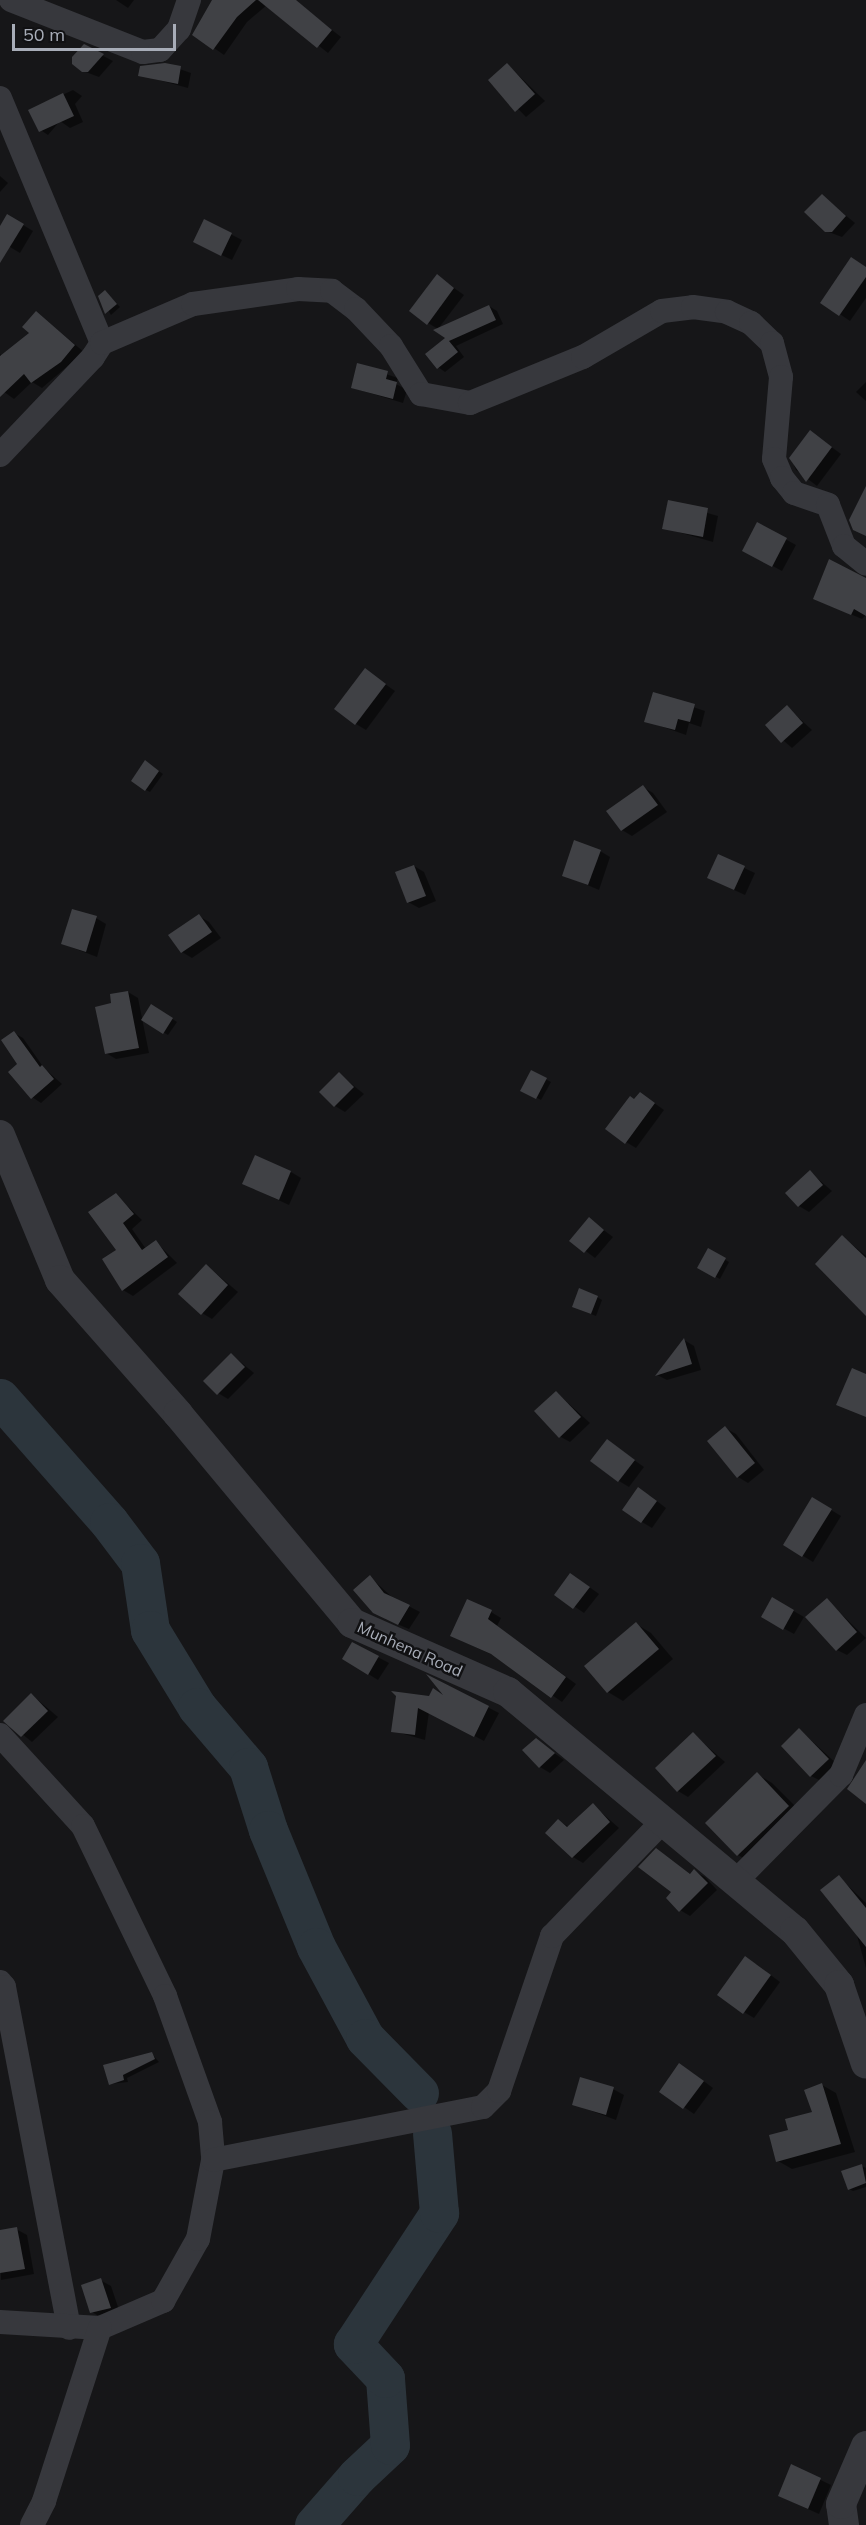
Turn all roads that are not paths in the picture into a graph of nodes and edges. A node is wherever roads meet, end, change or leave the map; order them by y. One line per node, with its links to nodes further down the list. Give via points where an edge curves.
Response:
1 (11, 0): 2 (street, via 143,52 159,50 179,29)
2 (189, 0)
3 (0, 98): 4 (street)
4 (102, 343): 5 (street); 6 (street, via 193,304 298,289 332,291 356,309 391,346 421,394 470,403 583,357 662,311 693,307 727,312 751,323 772,343 781,377 774,459 782,478 794,493 828,505 844,546)
5 (0, 455)
6 (866, 564)
7 (0, 1135): 10 (street, Munhena Road, via 60,1280 352,1623 508,1692)
8 (866, 1715): 11 (street, via 841,1775)
9 (0, 1735): 14 (street, via 84,1826 165,1996 210,2122)
10 (662, 1822): 11 (street, Munhena Road); 14 (street, via 552,1936 499,2091 483,2107)
11 (735, 1882): 13 (street, Munhena Road, via 795,1931 839,1985)
12 (0, 1982): 16 (street)
13 (866, 2064)
14 (213, 2160): 17 (street, via 198,2239 162,2301)
15 (0, 2322): 16 (street)
16 (69, 2328): 17 (street)
17 (100, 2328): 19 (street, via 44,2501)
18 (866, 2446): 20 (street, via 841,2504)
19 (32, 2525)
20 (844, 2525)

